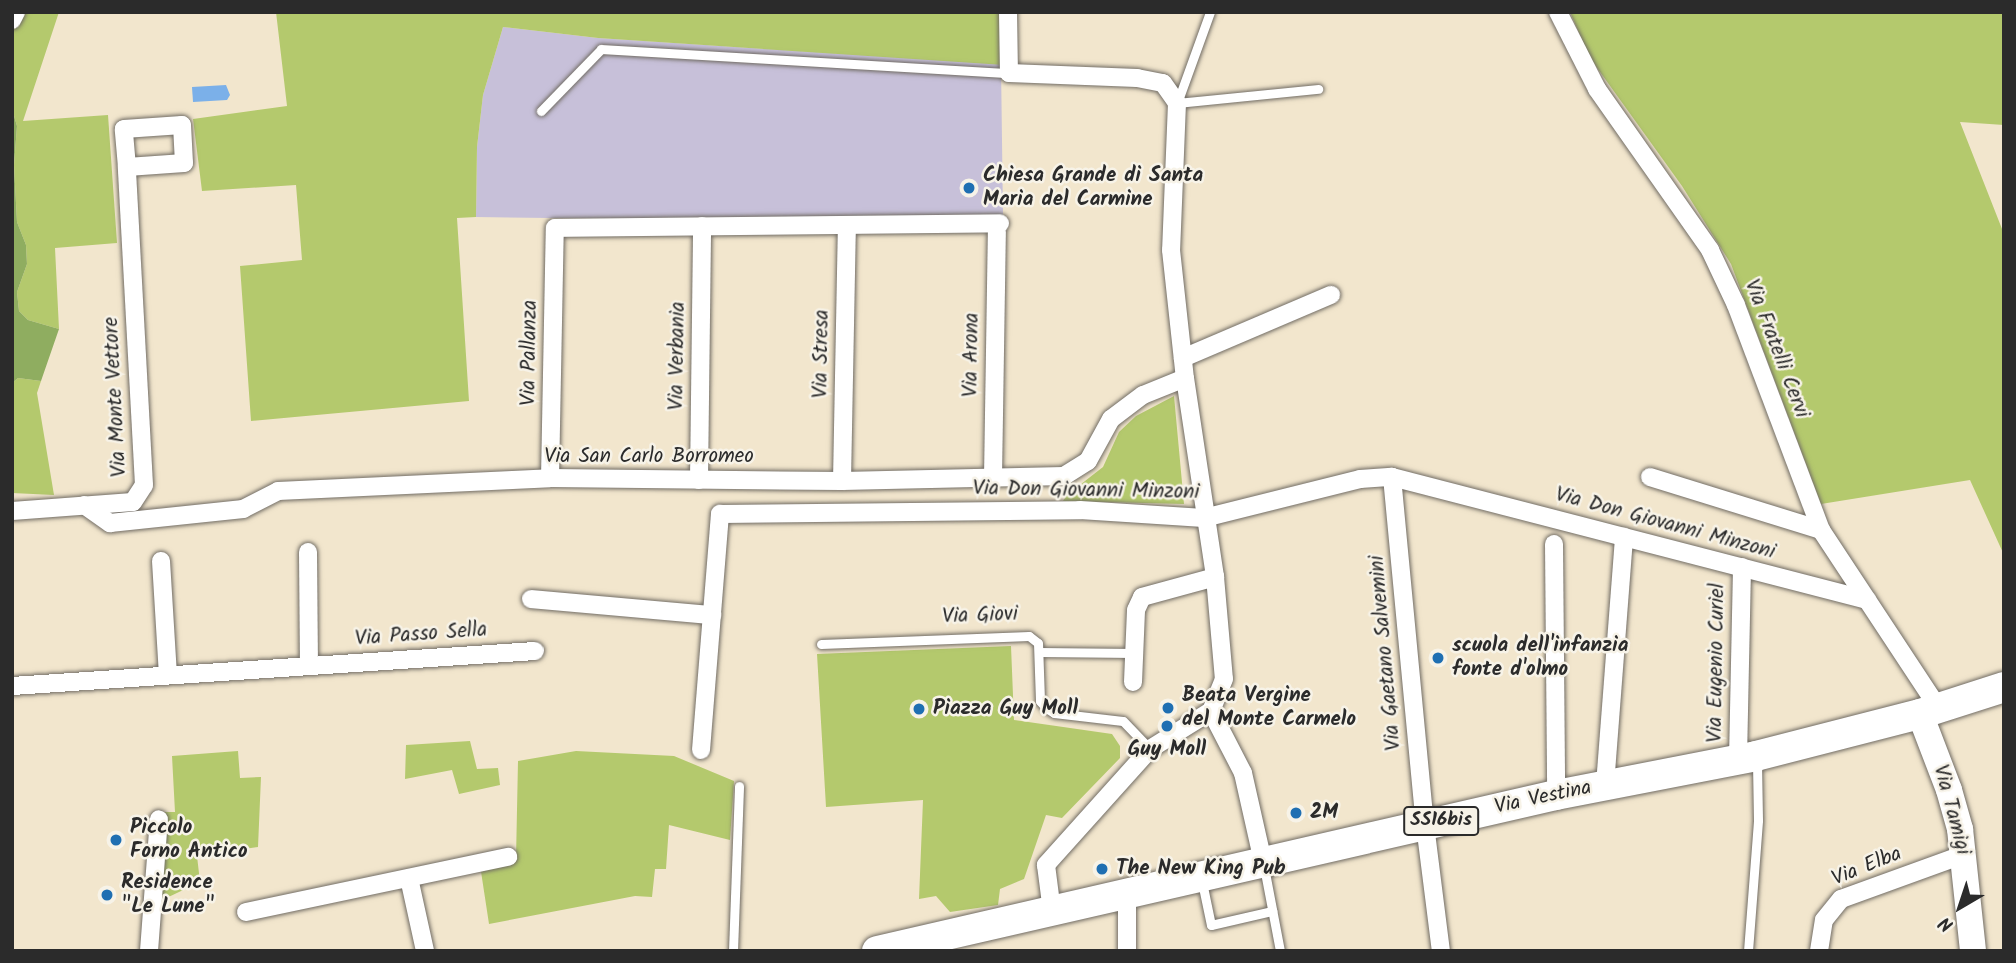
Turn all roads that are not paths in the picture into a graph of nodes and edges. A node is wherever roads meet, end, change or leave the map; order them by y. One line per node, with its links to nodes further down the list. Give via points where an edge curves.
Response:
1 (16, 12): 5 (street)
2 (1008, 12): 6 (street)
3 (1210, 12): 8 (lane)
4 (1558, 12): 25 (street, Via Fratelli Cervi, via 1597,89 1716,261)
5 (12, 20)
6 (1009, 73): 8 (street, via 1137,78 1163,83); 9 (lane, via 601,49)
7 (1318, 89): 8 (lane)
8 (1177, 103): 14 (street, via 1171,250)
9 (541, 111)
10 (127, 167): 22 (street, Via Monte Vettore, via 144,485 132,502)
11 (847, 227): 12 (street); 19 (street, Via Arona, via 998,227); 21 (street, Via Stresa)
12 (702, 229): 18 (street, Via Pallanza, via 561,228); 20 (street, Via Verbania)
13 (1331, 295): 14 (street)
14 (1183, 358): 15 (street)
15 (1185, 378): 19 (street, Via San Carlo Borromeo, via 1143,395 1111,419 1088,461 1064,476); 24 (street)
16 (1392, 477): 24 (street, Via Don Giovanni Minzoni, via 1360,479); 26 (street, Via Don Giovanni Minzoni); 53 (street, Via Gaetano Salvemini)
17 (1650, 477): 25 (street)
18 (550, 478): 20 (street, Via San Carlo Borromeo); 22 (street, Via San Carlo Borromeo, via 278,491 243,509 110,523)
19 (993, 478): 21 (street, Via San Carlo Borromeo)
20 (699, 480): 21 (street, Via San Carlo Borromeo)
21 (842, 481)
22 (84, 505): 23 (street, Via Monte Vettore)
23 (12, 511)
24 (1204, 518): 31 (street); 34 (street, Via Don Giovanni Minzoni, via 1080,510 720,514)
25 (1821, 530): 33 (street, Via Fratelli Cervi)
26 (1624, 537): 30 (street, Via Don Giovanni Minzoni); 49 (street)
27 (1554, 544): 51 (street)
28 (308, 552): 39 (street)
29 (161, 561): 40 (street)
30 (1742, 567): 33 (street, Via Don Giovanni Minzoni); 48 (street, Via Eugenio Curiel)
31 (1215, 577): 38 (street, via 1142,597 1136,610); 44 (street, via 1224,679)
32 (531, 599): 34 (street)
33 (1867, 600): 45 (street, Via Fratelli Cervi)
34 (712, 615): 47 (street, Via Don Giovanni Minzoni)
35 (821, 644): 37 (lane, Via Giovi, via 1029,636 1038,643)
36 (535, 651): 39 (street, Via Passo Sella)
37 (1039, 652): 38 (lane); 46 (lane, via 1040,701 1045,708 1123,721)
38 (1135, 653): 41 (street)
39 (309, 666): 40 (street, Via Passo Sella)
40 (167, 675): 42 (street, Via Passo Sella)
41 (1133, 682)
42 (12, 685)
43 (2004, 687): 45 (main road, Via Vestina / SS16bis)
44 (1211, 711): 46 (street); 56 (street, via 1243,773)
45 (1930, 711): 48 (main road, Via Vestina / SS16bis); 54 (street, Via Tamigi)
46 (1150, 748): 60 (street, via 1046,865)
47 (701, 750)
48 (1747, 758): 49 (main road, Via Vestina / SS16bis); 70 (lane, via 1758,820)
49 (1605, 785): 51 (main road, Via Vestina / SS16bis)
50 (739, 786): 65 (lane)
51 (1556, 795): 53 (main road, Via Vestina / SS16bis)
52 (159, 819): 63 (street)
53 (1425, 825): 56 (main road, Via Vestina / SS16bis); 69 (street, Via Gaetano Salvemini)
54 (1965, 854): 71 (street, Via Elba, via 1841,899 1824,920); 72 (street, Via Tamigi)
55 (508, 857): 58 (street)
56 (1263, 862): 57 (main road, Via Vestina / SS16bis); 61 (lane)
57 (1200, 876): 59 (main road, Via Vestina / SS16bis); 61 (lane, via 1211,925)
58 (409, 878): 62 (street); 64 (street)
59 (1127, 895): 60 (main road, Via Vestina / SS16bis); 67 (street)
60 (1052, 911): 66 (main road, Via Vestina / SS16bis)
61 (1272, 911): 68 (lane)
62 (246, 912)
63 (149, 951)
64 (425, 951)
65 (733, 951)
66 (877, 951)
67 (1127, 951)
68 (1280, 951)
69 (1441, 951)
70 (1748, 951)
71 (1819, 951)
72 (1973, 951)

